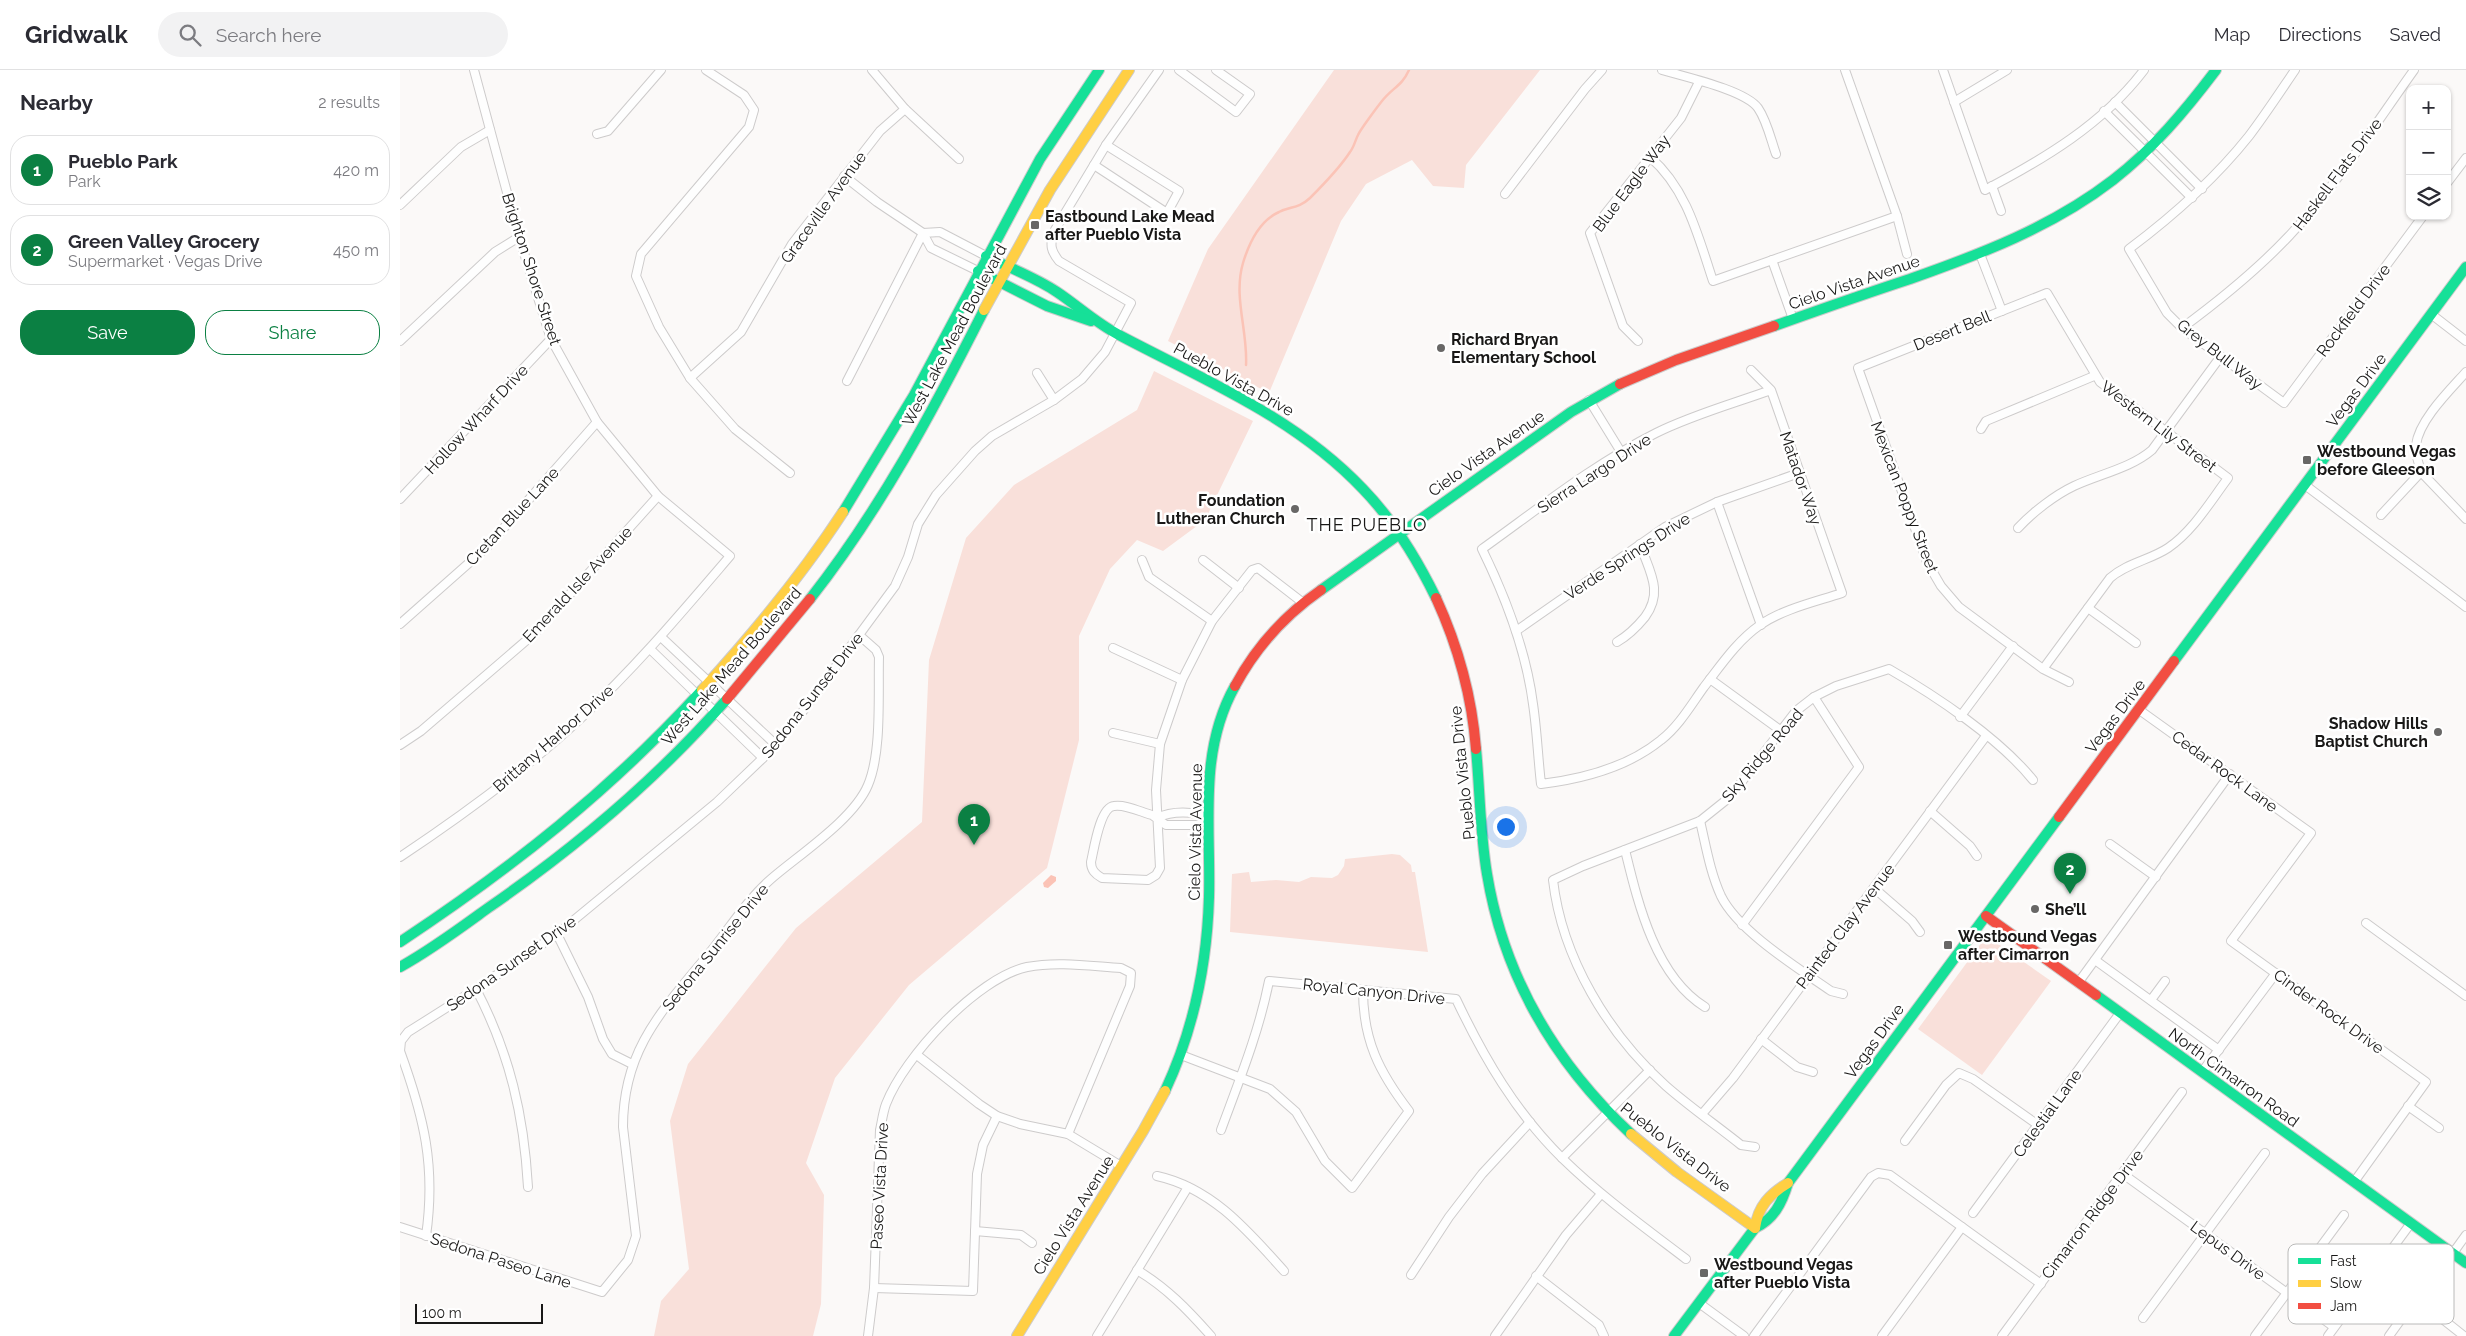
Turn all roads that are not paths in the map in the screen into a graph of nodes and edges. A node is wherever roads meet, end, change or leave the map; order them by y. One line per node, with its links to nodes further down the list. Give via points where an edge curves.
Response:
1 (474, 70): 24 (street, Brighton Shore Street)
2 (661, 70): 25 (street, via 608,131)
3 (706, 70): 71 (street, via 744,95 754,110 749,127 640,254 636,276 659,327)
4 (872, 70): 22 (street)
5 (1099, 70): 48 (street, West Lake Mead Boulevard, via 1041,158)
6 (1129, 70): 51 (street, West Lake Mead Boulevard, via 1062,171)
7 (1159, 70): 27 (street)
8 (1179, 70): 9 (street, via 1236,112 1250,94)
9 (1216, 70)
10 (1602, 70): 38 (street)
11 (1662, 70): 19 (street)
12 (1845, 70): 42 (street)
13 (1943, 70): 20 (street)
14 (2007, 70): 20 (street)
15 (2144, 70): 21 (street)
16 (2216, 70): 26 (street, Cielo Vista Avenue)
17 (2296, 70): 37 (street, via 2249,136)
18 (2414, 70): 59 (street, Haskell Flats Drive, via 2318,203 2290,236 2253,272)
19 (1699, 82): 28 (street, via 1742,95 1756,106 1762,113); 30 (street, Blue Eagle Way, via 1681,118)
20 (1954, 102): 36 (street, via 1985,190)
21 (2115, 102): 23 (street); 26 (street)
22 (905, 109): 32 (street); 34 (street, Graceville Avenue, via 880,131)
23 (2104, 111): 29 (street); 36 (street, via 2072,139)
24 (490, 130): 40 (street, via 460,147); 45 (street, Brighton Shore Street)
25 (597, 134)
26 (2156, 144): 29 (street, Cielo Vista Avenue); 37 (street)
27 (1106, 145): 33 (street); 33 (street, via 1179,191 1167,213)
28 (1776, 154)
29 (2146, 154): 39 (street); 47 (street, Cielo Vista Avenue, via 2068,212)
30 (1650, 157): 49 (street, via 1676,185 1686,203 1713,280); 64 (street, Blue Eagle Way, via 1590,234 1623,326)
31 (2466, 158): 35 (street)
32 (959, 159)
33 (1094, 165): 60 (street, Sedona Sunset Drive, via 1053,233 1050,245 1059,261 1131,303)
34 (844, 176): 44 (street, Pueblo Vista Drive); 71 (street, Graceville Avenue, via 792,244 741,332)
35 (2451, 178)
36 (1992, 186): 41 (street)
37 (2202, 189): 39 (street)
38 (1505, 194)
39 (2192, 198): 59 (street, Grey Bull Way, via 2129,249 2155,295)
40 (400, 205)
41 (2001, 211)
42 (1897, 216): 46 (street); 49 (street)
43 (2420, 220): 76 (street, Rockfield Drive)
44 (923, 233): 48 (street, Pueblo Vista Drive, via 940,232); 52 (street, Pueblo Vista Drive, via 931,248); 72 (street)
45 (519, 237): 61 (street, Brighton Shore Street); 63 (street, via 495,252)
46 (1907, 254)
47 (1980, 254): 55 (street); 57 (street, Cielo Vista Avenue)
48 (986, 256): 51 (street, Pueblo Vista Drive); 52 (street, West Lake Mead Boulevard)
49 (1772, 260): 57 (street)
50 (2466, 266): 56 (street, Vegas Drive)
51 (1007, 267): 53 (street, West Lake Mead Boulevard); 58 (street, Pueblo Vista Drive, via 1055,292)
52 (978, 271): 53 (street, Pueblo Vista Drive); 115 (street, West Lake Mead Boulevard, via 888,441 831,531 770,612)
53 (999, 282): 58 (street, Pueblo Vista Drive, via 1047,306); 118 (street, West Lake Mead Boulevard, via 909,452 850,545 789,628)
54 (2047, 294): 55 (street, Desert Bell); 70 (street, Western Lily Street)
55 (2002, 311): 66 (street, Desert Bell)
56 (2431, 314): 62 (street); 84 (street, Vegas Drive)
57 (1793, 319): 75 (street, Cielo Vista Avenue, via 1676,360)
58 (1101, 325): 60 (street, Pueblo Vista Drive)
59 (2182, 328): 65 (street, Grey Bull Way)
60 (1116, 333): 74 (street, Sedona Sunset Drive, via 1088,373); 91 (street, Pueblo Vista Drive, via 1259,407 1296,430 1348,473)
61 (551, 339): 77 (street, Brighton Shore Street); 86 (street, Hollow Wharf Drive)
62 (2466, 340)
63 (400, 341)
64 (1638, 341)
65 (2221, 356): 76 (street, Grey Bull Way); 79 (street)
66 (1858, 368): 108 (street, Mexican Poppy Street, via 1927,562 1940,586 1959,607)
67 (1751, 370): 73 (street, Matador Way)
68 (2466, 372): 81 (street, via 2432,412 2419,436 2416,447)
69 (1037, 373): 74 (street)
70 (2094, 376): 78 (street, via 1986,421); 79 (street, Western Lily Street)
71 (690, 378): 82 (street, via 735,429)
72 (847, 381)
73 (1770, 390): 80 (street, Sierra Largo Drive, via 1657,432); 83 (street, Matador Way)
74 (1054, 400): 104 (street, Sedona Sunset Drive, via 992,436 936,495 918,524 895,586)
75 (1589, 400): 80 (street); 91 (street, Cielo Vista Avenue)
76 (2284, 403)
77 (597, 422): 85 (street, Brighton Shore Street); 101 (street, Cretan Blue Lane, via 487,547)
78 (1981, 429)
79 (2165, 432): 90 (street, via 2142,458 2072,487 2027,518); 99 (street, Western Lily Street, via 2228,478 2184,536 2166,549 2119,571)
80 (1621, 452): 103 (street, Sierra Largo Drive, via 1482,549)
81 (2421, 472): 88 (street); 89 (street)
82 (790, 473)
83 (1799, 473): 87 (street, Verde Springs Drive); 102 (street, Matador Way, via 1842,593)
84 (2305, 485): 98 (street); 119 (street, Vegas Drive)
85 (658, 496): 93 (street, Brighton Shore Street); 125 (street, Emerald Isle Avenue, via 535,633 421,731)
86 (400, 498)
87 (1717, 502): 92 (street, Verde Springs Drive, via 1665,527); 102 (street)
88 (2381, 515)
89 (2466, 519)
90 (2018, 528)
91 (1399, 533): 97 (street, Cielo Vista Avenue); 175 (street, Pueblo Vista Drive, via 1436,597 1463,670 1476,741 1487,872 1506,952 1546,1035 1584,1087)
92 (1640, 544): 103 (street, Verde Springs Drive); 106 (street, via 1655,587 1655,600 1632,633)
93 (730, 556): 105 (street, Brittany Harbor Drive)
94 (1142, 560): 100 (street, via 1149,577)
95 (1203, 560): 96 (street)
96 (1239, 588): 97 (street, via 1252,570 1258,568); 100 (street)
97 (1302, 602): 134 (street, Cielo Vista Avenue, via 1262,643 1240,675 1226,704 1210,764)
98 (2466, 606)
99 (2088, 608): 107 (street); 111 (street)
100 (1212, 621): 113 (street)
101 (400, 624)
102 (1760, 624): 112 (street, via 1738,644)
103 (1516, 631): 112 (street, via 1533,704 1541,784 1572,780 1644,753 1679,721)
104 (859, 635): 126 (street, Sedona Sunset Drive); 168 (street, Sedona Sunrise Drive, via 879,657 875,762 863,796 849,814 758,891 651,1026)
105 (661, 637): 110 (street, Brittany Harbor Drive); 115 (street)
106 (1617, 642)
107 (2136, 643)
108 (2012, 646): 111 (street, Mexican Poppy Street); 121 (street)
109 (1113, 648): 113 (street)
110 (650, 649): 116 (street); 140 (street, Brittany Harbor Drive, via 580,718 469,811)
111 (2043, 669): 114 (street, Mexican Poppy Street)
112 (1710, 679): 122 (street)
113 (1182, 680): 127 (street)
114 (2069, 682)
115 (708, 683): 116 (street, West Lake Mead Boulevard); 118 (street)
116 (698, 696): 120 (street); 149 (street, West Lake Mead Boulevard, via 612,780 546,837 475,894)
117 (1814, 696): 121 (street, Sky Ridge Road, via 1889,669 1916,684); 122 (street, Sky Ridge Road); 145 (street, via 1860,767)
118 (726, 698): 120 (street, West Lake Mead Boulevard); 126 (street)
119 (2138, 709): 129 (street, Cedar Rock Lane); 143 (street, Vegas Drive)
120 (714, 711): 128 (street); 151 (street, West Lake Mead Boulevard, via 630,798 560,858 504,900)
121 (1960, 717): 124 (street)
122 (1780, 730): 135 (street, Sky Ridge Road, via 1730,797)
123 (1112, 733): 127 (street)
124 (1986, 736): 130 (street); 131 (street, Painted Clay Avenue)
125 (400, 744)
126 (775, 744): 128 (street, Sedona Sunset Drive)
127 (1160, 744): 133 (street)
128 (763, 758): 147 (street, Sedona Sunset Drive, via 717,802)
129 (2230, 774): 141 (street); 148 (street, Cedar Rock Lane, via 2311,833)
130 (2033, 780)
131 (1930, 811): 139 (street); 142 (street, Painted Clay Avenue)
132 (1183, 814): 133 (street, via 1167,813); 134 (street, via 1201,814); 136 (street)
133 (1157, 818): 133 (street, via 1160,868 1156,875 1148,880 1102,878 1094,872 1091,862 1103,815 1108,808 1115,805); 136 (street, via 1166,825)
134 (1208, 819): 136 (street, via 1202,825); 167 (street, Cielo Vista Avenue, via 1206,951 1196,1010)
135 (1700, 821): 138 (street, Sky Ridge Road); 145 (street, via 1722,897)
136 (1184, 825)
137 (2110, 844): 141 (street)
138 (1625, 850): 161 (street, via 1648,930 1678,982); 169 (street, Sky Ridge Road, via 1553,880 1563,929 1582,976 1602,1010)
139 (1977, 856)
140 (400, 857)
141 (2156, 877): 150 (street)
142 (1874, 888): 146 (street); 153 (street, Painted Clay Avenue)
143 (1986, 916): 155 (street, North Cimarron Road); 199 (street, Vegas Drive, via 1788,1183 1771,1193 1755,1214)
144 (2366, 923): 159 (street)
145 (1742, 925): 153 (street)
146 (1920, 932)
147 (557, 934): 156 (street, Sedona Sunset Drive); 168 (street, via 588,997 603,1040 612,1054)
148 (2232, 940): 152 (street, Cinder Rock Drive)
149 (400, 942)
150 (2095, 960): 155 (street); 160 (street)
151 (400, 967)
152 (2276, 973): 165 (street); 174 (street, Cinder Rock Drive, via 2426,1082)
153 (1808, 976): 158 (street, via 1831,991); 163 (street, Painted Clay Avenue)
154 (2165, 980): 160 (street)
155 (2078, 983): 162 (street, North Cimarron Road)
156 (476, 990): 164 (street, Sedona Sunset Drive, via 408,1032); 192 (street, via 508,1064 522,1118)
157 (1363, 990): 172 (street, Royal Canyon Drive, via 1269,981); 172 (street, via 1363,1015 1376,1058 1390,1086 1409,1111 1352,1188 1325,1161 1296,1112 1270,1089); 178 (street, Royal Canyon Drive, via 1456,999 1504,1088)
158 (1843, 994)
159 (2466, 996)
160 (2151, 1000): 165 (street)
161 (1705, 1007)
162 (2120, 1013): 171 (street, North Cimarron Road); 179 (street, Celestial Lane)
163 (1761, 1039): 170 (street, via 1797,1067); 176 (street, Painted Clay Avenue)
164 (401, 1041): 203 (street, via 400,1051 423,1122 430,1165)
165 (2219, 1050): 171 (street)
166 (917, 1055): 177 (street); 182 (street, Paseo Vista Drive, via 952,1014 1004,975 1048,964 1121,968 1131,973 1130,986); 217 (street, Paseo Vista Drive, via 899,1078 886,1104 880,1130)
167 (1181, 1055): 172 (street); 187 (street, Cielo Vista Avenue, via 1164,1093)
168 (632, 1064): 218 (street, Sedona Sunrise Drive, via 626,1086 623,1126 636,1236 628,1260)
169 (1650, 1070): 175 (street); 176 (street)
170 (1813, 1072)
171 (2202, 1072): 190 (street, North Cimarron Road)
172 (1241, 1078): 181 (street)
173 (2182, 1092): 188 (street, Cimarron Ridge Drive)
174 (2408, 1106): 180 (street); 190 (street)
175 (1608, 1112): 186 (street); 199 (street, Pueblo Vista Drive, via 1653,1152)
176 (1702, 1114): 184 (street, via 1741,1145)
177 (997, 1116): 182 (street); 200 (street, via 983,1145 977,1174)
178 (1530, 1122): 186 (street, Royal Canyon Drive); 214 (street, via 1482,1174)
179 (2038, 1125): 183 (street, via 1973,1079 1959,1073 1946,1085); 194 (street, Celestial Lane)
180 (2439, 1128)
181 (1220, 1130)
182 (1068, 1134): 187 (street)
183 (1905, 1141)
184 (1755, 1147)
185 (2265, 1153): 201 (street)
186 (1562, 1158): 193 (street, Royal Canyon Drive)
187 (1121, 1166): 229 (street, Cielo Vista Avenue)
188 (2122, 1174): 201 (street, Lepus Drive); 216 (street, Cimarron Ridge Drive)
189 (1157, 1176): 191 (street)
190 (2354, 1182): 196 (street, North Cimarron Road)
191 (1188, 1187): 212 (street); 213 (street, via 1242,1223)
192 (528, 1188)
193 (1601, 1194): 210 (street, Royal Canyon Drive); 215 (street)
194 (1973, 1213)
195 (2344, 1215): 205 (street)
196 (2411, 1223): 206 (street); 207 (street, North Cimarron Road)
197 (400, 1227): 203 (street, Sedona Paseo Lane)
198 (1962, 1227): 216 (street); 236 (street, via 1890,1175 1878,1173 1871,1178); 237 (street)
199 (1755, 1228): 220 (street, Vegas Drive)
200 (975, 1231): 204 (street, via 1021,1235); 217 (street, via 973,1291)
201 (2206, 1234): 219 (street, Lepus Drive); 221 (street)
202 (2466, 1235): 208 (street)
203 (426, 1236): 218 (street, Sedona Paseo Lane)
204 (1032, 1243)
205 (2323, 1244)
206 (2396, 1244)
207 (2440, 1244)
208 (2454, 1250)
209 (2454, 1254): 211 (street, North Cimarron Road)
210 (1686, 1259)
211 (2466, 1263)
212 (1137, 1270): 230 (street); 231 (street, via 1178,1299)
213 (1284, 1271)
214 (1411, 1274)
215 (1536, 1276): 232 (street); 233 (street, via 1599,1325)
216 (2040, 1284): 238 (street, Cimarron Ridge Drive)
217 (874, 1288): 228 (street, Paseo Vista Drive)
218 (602, 1292)
219 (2287, 1293): 239 (street)
220 (1699, 1302): 234 (street, Vegas Drive); 235 (street)
221 (2143, 1318)
222 (2330, 1324): 226 (street, Lepus Drive)
223 (2336, 1324): 226 (street)
224 (2397, 1324): 241 (street)
225 (2451, 1324): 227 (street)
226 (2334, 1327): 240 (street)
227 (2464, 1334)
228 (868, 1336)
229 (1017, 1336)
230 (1097, 1336)
231 (1211, 1336)
232 (1495, 1336)
233 (1604, 1336)
234 (1674, 1336)
235 (1744, 1336)
236 (1754, 1336)
237 (1882, 1336)
238 (2002, 1336)
239 (2254, 1336)
240 (2328, 1336)
241 (2389, 1336)

